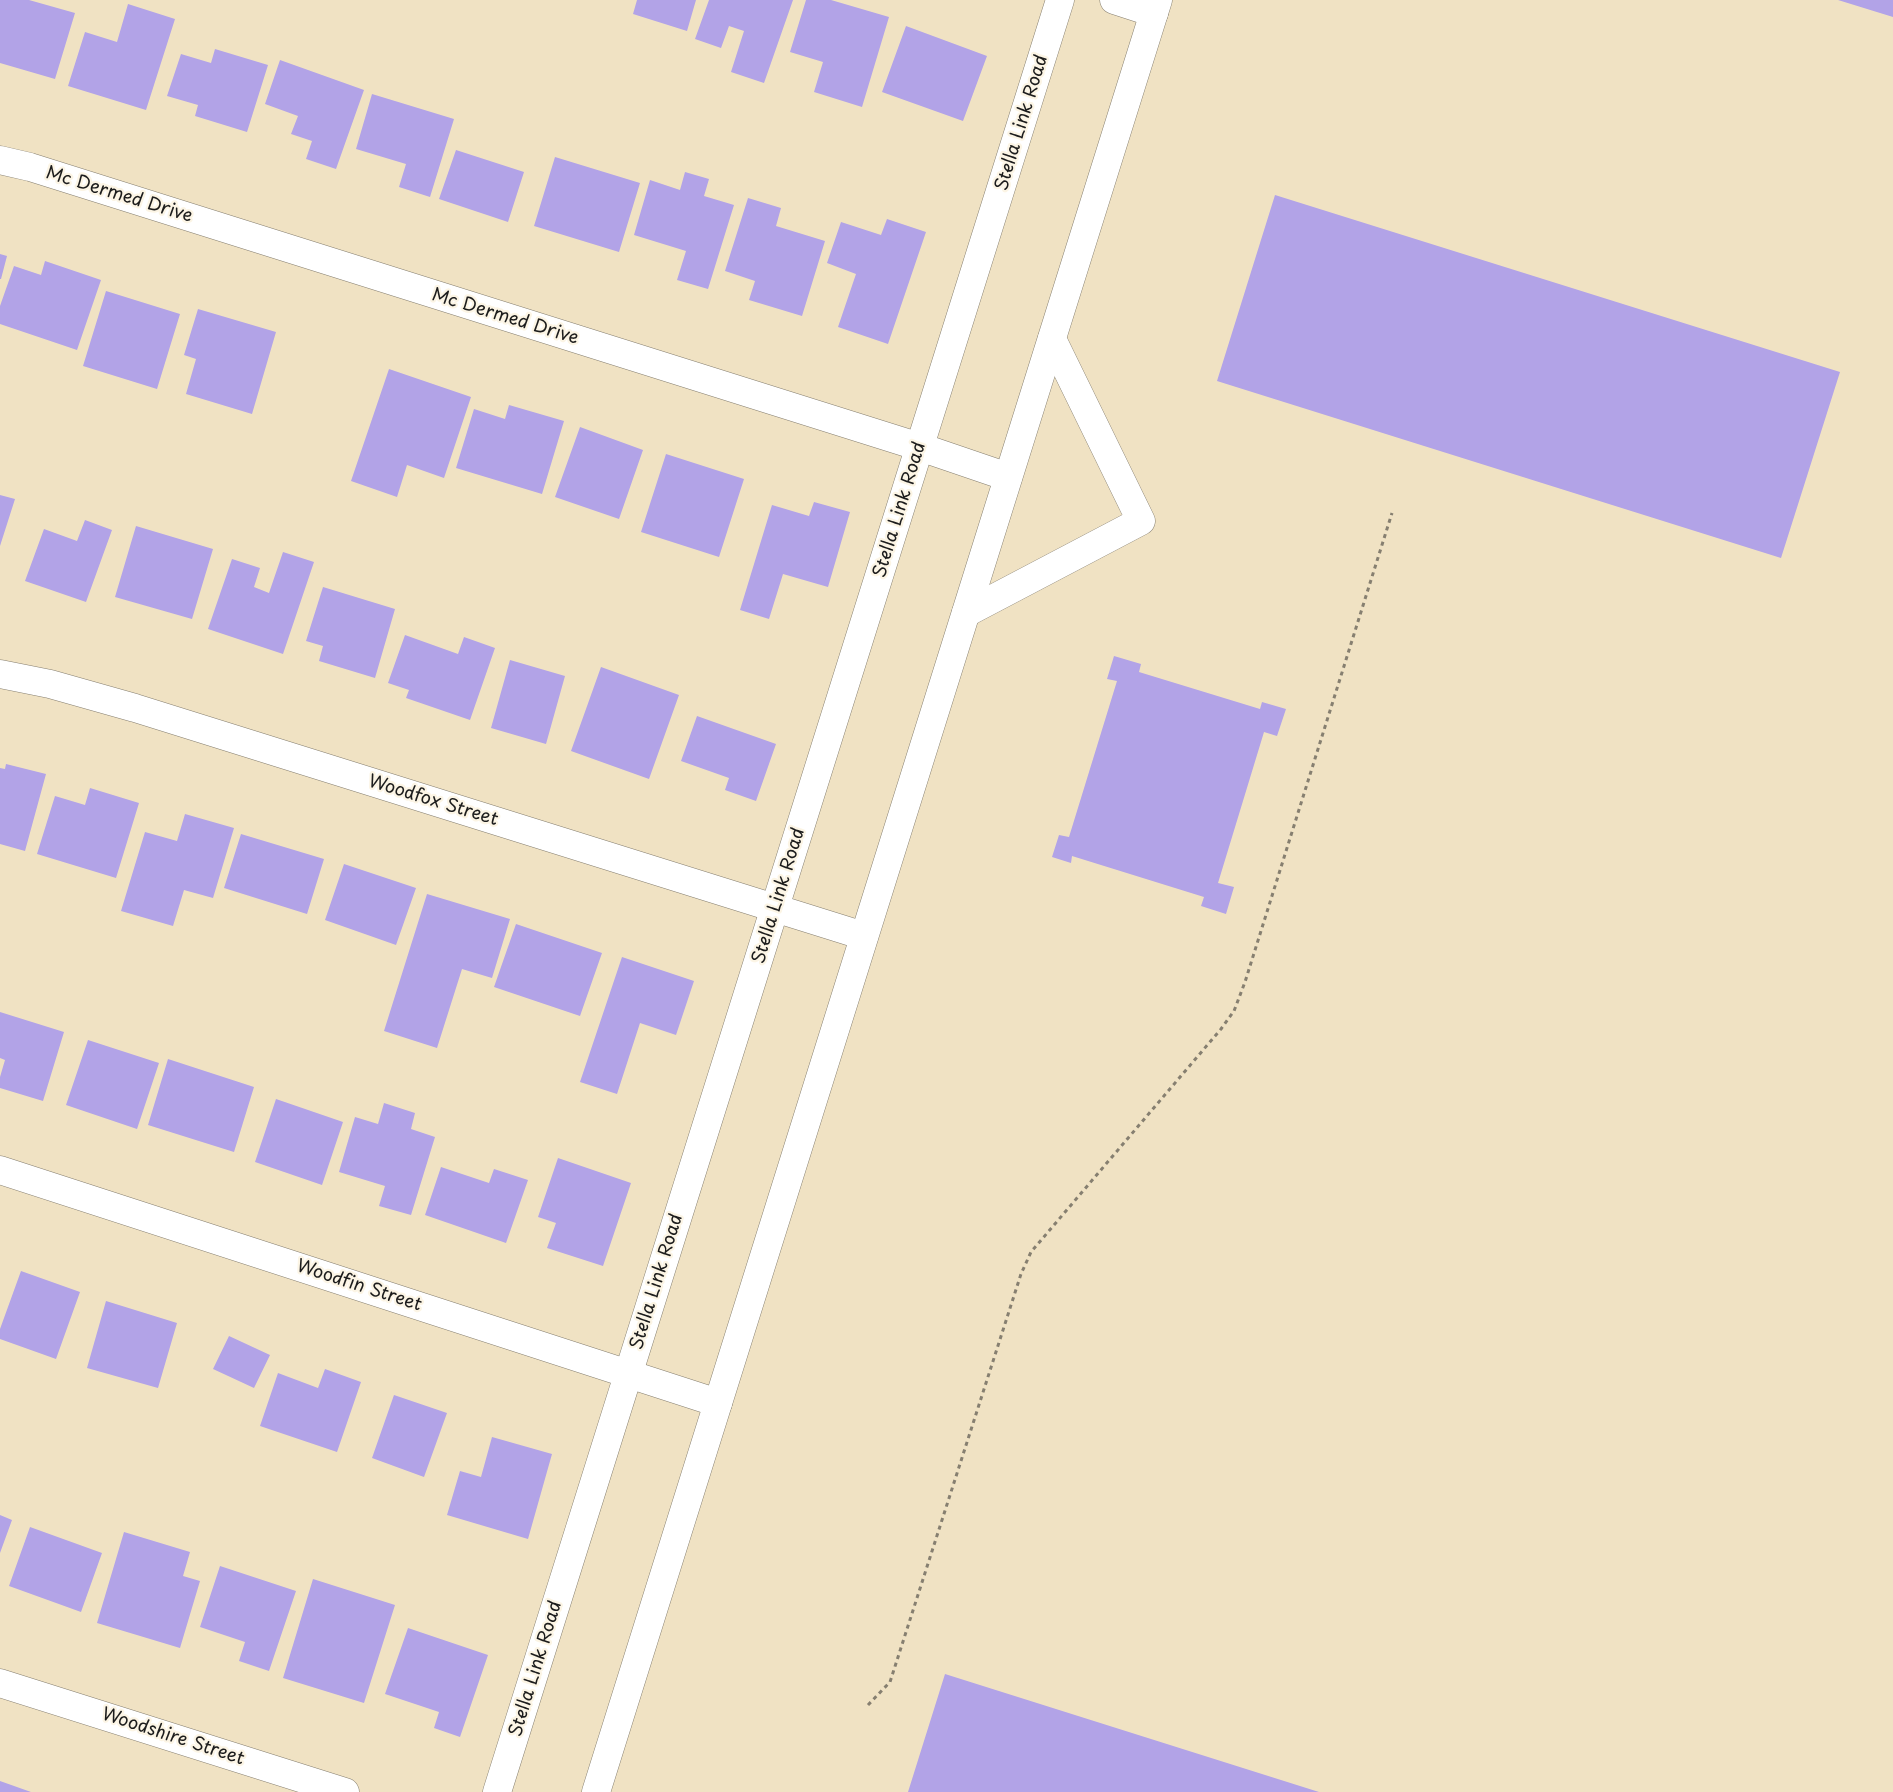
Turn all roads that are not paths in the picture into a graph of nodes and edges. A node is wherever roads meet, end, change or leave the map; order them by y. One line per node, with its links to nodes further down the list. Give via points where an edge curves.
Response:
1 (1060, 0): 6 (main road, Stella Link Road)
2 (1114, 0): 3 (main road)
3 (1156, 7): 5 (main road)
4 (0, 160): 6 (main road, Mc Dermed Drive)
5 (1052, 340): 7 (main road); 8 (main road, via 1142,521)
6 (920, 447): 7 (main road, Mc Dermed Drive); 10 (main road, Stella Link Road)
7 (1008, 477): 8 (main road)
8 (966, 613): 11 (main road)
9 (0, 674): 10 (main road, Woodfox Street, via 50,684 135,708)
10 (775, 908): 11 (main road, Woodfox Street); 13 (main road, Stella Link Road)
11 (864, 936): 14 (main road)
12 (0, 1170): 13 (main road, Woodfin Street)
13 (628, 1374): 14 (main road, Woodfin Street); 17 (main road, Stella Link Road)
14 (718, 1404): 18 (main road)
15 (0, 1683): 16 (main road, Woodshire Street)
16 (345, 1792)
17 (497, 1792)
18 (596, 1792)

